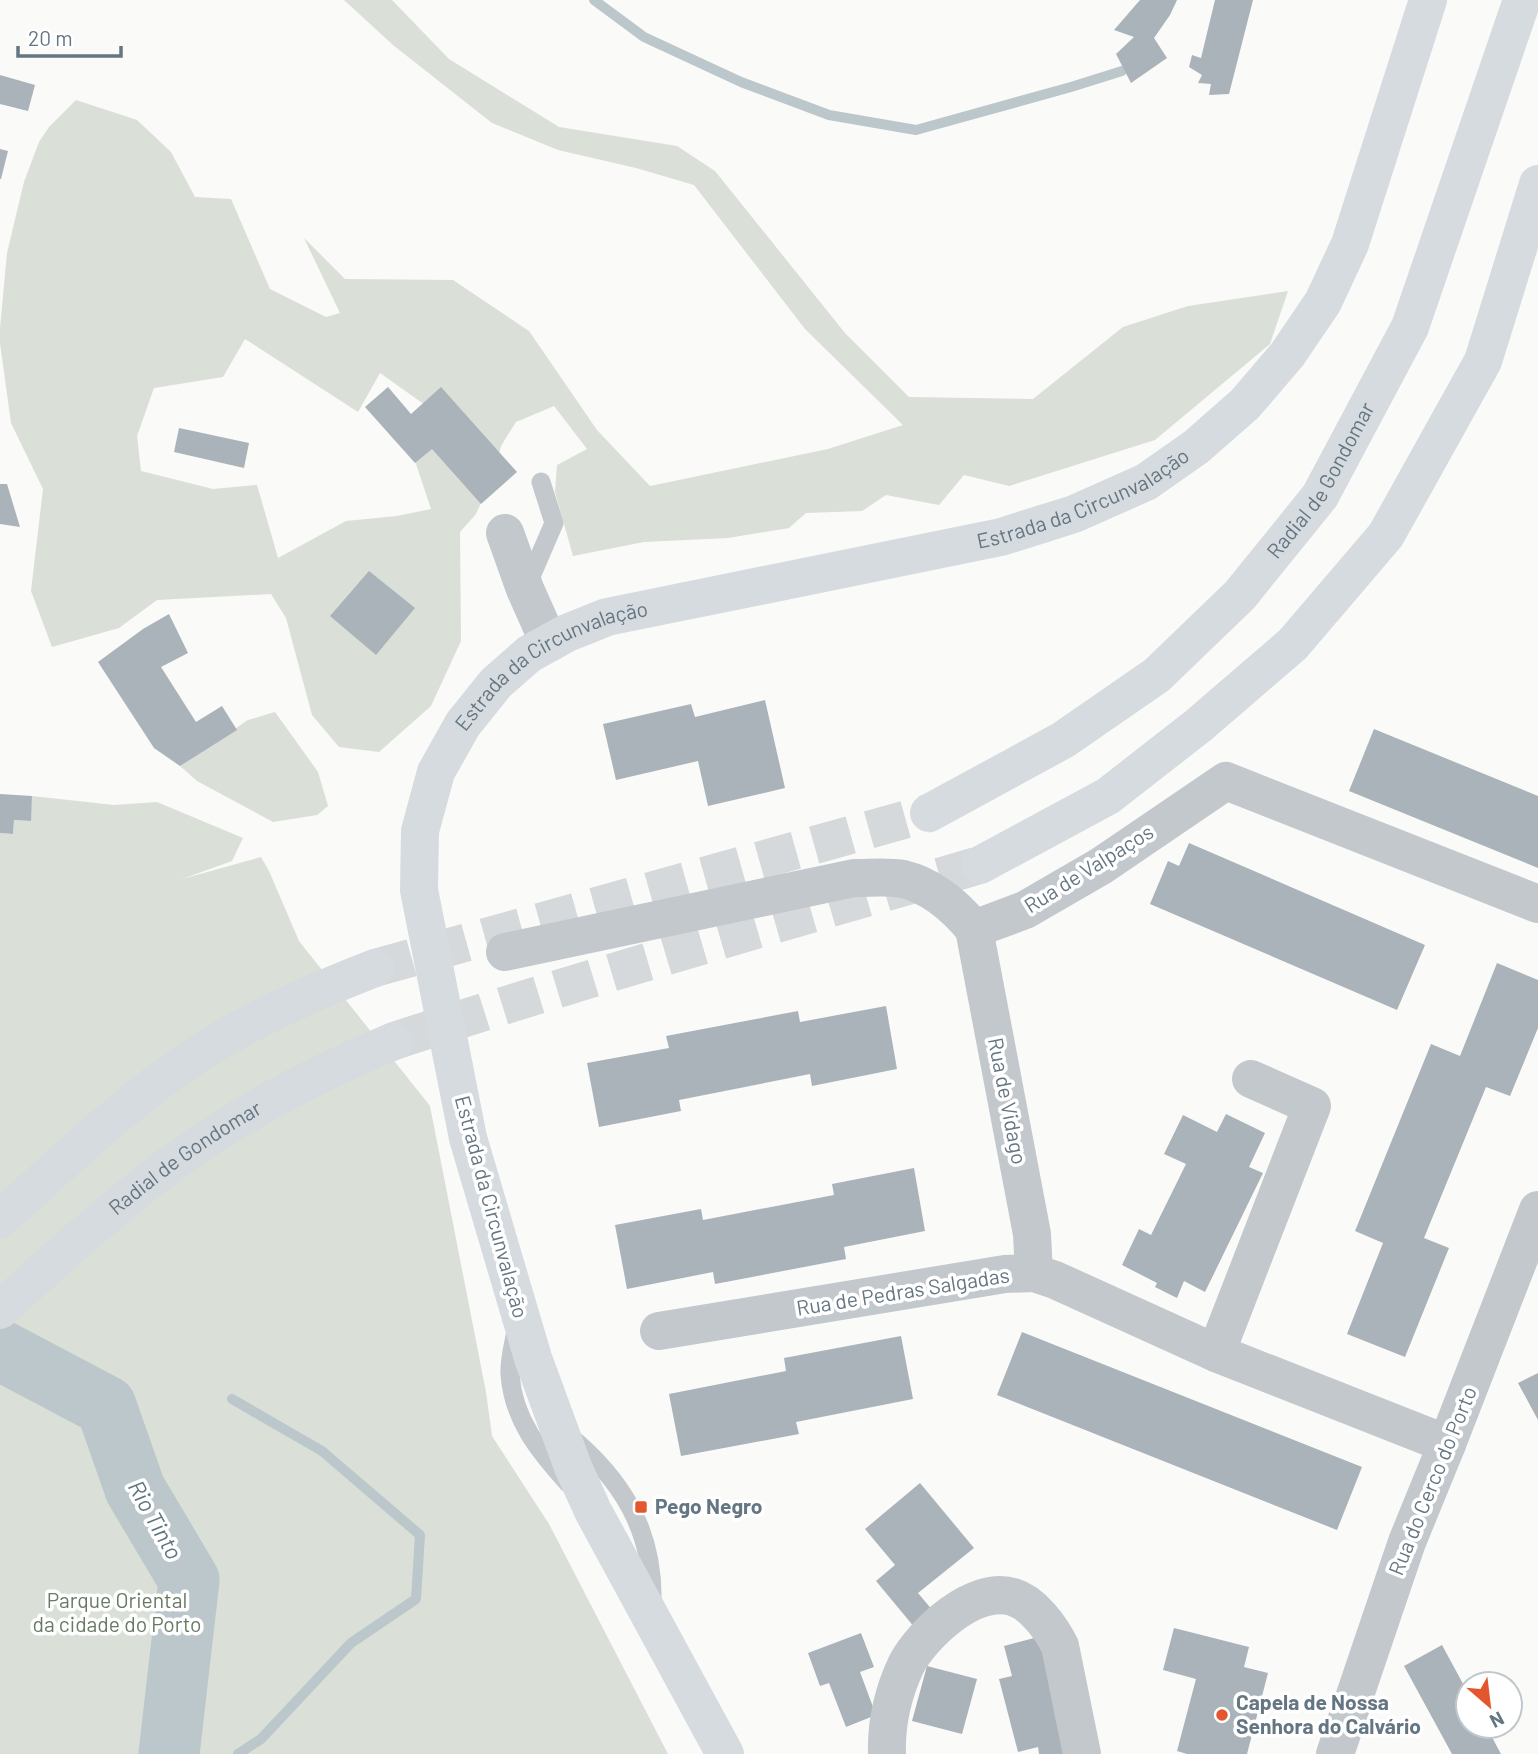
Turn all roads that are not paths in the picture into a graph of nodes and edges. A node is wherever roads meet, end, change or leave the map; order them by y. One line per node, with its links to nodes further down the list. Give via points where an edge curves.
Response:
1 (1428, 0): 7 (main road, Estrada da Circunvalação, via 1350,244 1323,302 1254,394 1196,447 1146,482 1074,514 1001,537 607,617)
2 (1522, 0): 8 (main road, Radial de Gondomar, via 1410,327 1320,496 1240,595 1157,675 1063,740)
3 (1538, 184): 9 (main road, via 1483,361 1386,535 1293,644 1199,725 1108,796)
4 (541, 482): 6 (lane, via 554,523)
5 (505, 533): 6 (street)
6 (525, 589): 7 (street)
7 (549, 643): 20 (main road, Estrada da Circunvalação, via 495,682 463,724 436,772 419,831 419,890 468,1138)
8 (929, 813)
9 (980, 865)
10 (1538, 904): 11 (street, Rua de Valpaços, via 1226,781 1101,866 1025,910)
11 (974, 929): 12 (street, via 958,910 919,885 904,879 854,878); 18 (street, Rua de Vidago, via 1032,1234)
12 (505, 952)
13 (375, 968): 17 (main road, via 307,994 170,1073)
14 (394, 1041): 19 (main road, Radial de Gondomar, via 339,1064 216,1133 158,1174)
15 (1251, 1079): 22 (street, via 1312,1106)
16 (1538, 1210): 24 (street, Rua do Cerco do Porto)
17 (0, 1219)
18 (1034, 1273): 21 (street, Rua de Pedras Salgadas, via 977,1277); 22 (street, Rua de Pedras Salgadas)
19 (0, 1310)
20 (519, 1311): 23 (main road, Estrada da Circunvalação); 25 (lane, via 509,1371 523,1423 537,1450)
21 (659, 1331)
22 (1216, 1353): 24 (street, Rua de Pedras Salgadas)
23 (558, 1425): 25 (main road, Estrada da Circunvalação); 26 (lane, via 610,1475 632,1511 652,1573)
24 (1447, 1444): 30 (street, Rua do Cerco do Porto, via 1403,1553)
25 (593, 1511): 26 (main road, Estrada da Circunvalação)
26 (651, 1618): 27 (main road, Estrada da Circunvalação)
27 (725, 1754)
28 (887, 1754): 29 (street, via 893,1699 907,1664 954,1611 1002,1595 1026,1604 1060,1646)
29 (1082, 1754)
30 (1335, 1754)

